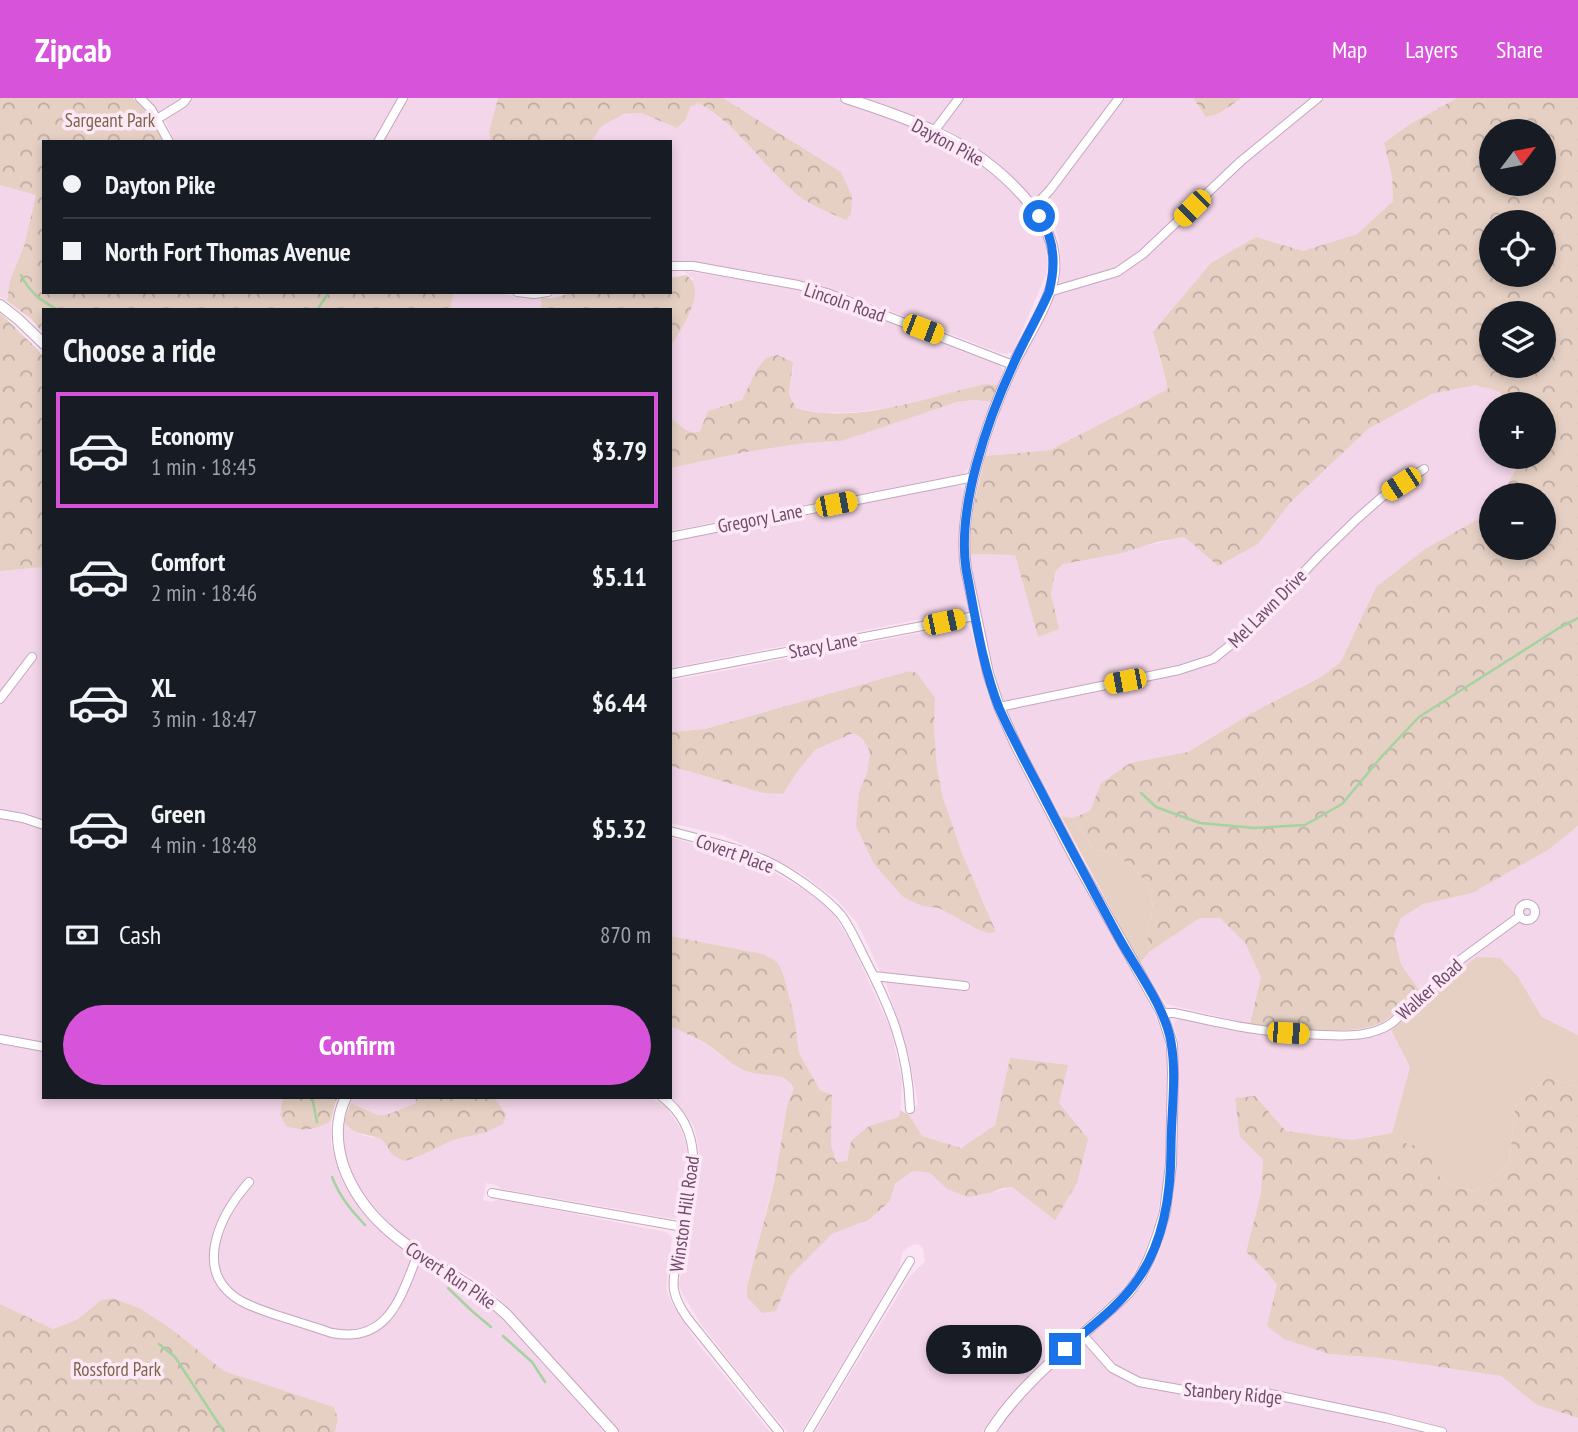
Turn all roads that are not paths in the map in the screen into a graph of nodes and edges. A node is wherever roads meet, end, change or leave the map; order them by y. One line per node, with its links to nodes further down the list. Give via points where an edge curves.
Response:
1 (140, 98): 8 (street)
2 (187, 98): 8 (street)
3 (403, 98): 11 (street)
4 (846, 98): 9 (street, Dayton Pike)
5 (959, 98): 9 (street)
6 (1119, 98): 12 (street)
7 (1318, 98): 14 (street, via 1241,161 1130,264)
8 (157, 119): 10 (street)
9 (935, 130): 12 (street, Dayton Pike, via 995,168)
10 (168, 140)
11 (379, 140)
12 (1033, 208): 14 (street, Dayton Pike, via 1050,237 1054,257)
13 (672, 266): 17 (street, Lincoln Road, via 693,266 827,293)
14 (1049, 292): 17 (street, Dayton Pike)
15 (0, 305): 16 (street)
16 (42, 342)
17 (1013, 365): 19 (street, Dayton Pike)
18 (1424, 469): 25 (street, Mel Lawn Drive, via 1357,519 1247,632 1213,659)
19 (974, 477): 20 (street, Gregory Lane); 21 (street, Dayton Pike, via 964,552)
20 (672, 537)
21 (975, 616): 23 (street, Stacy Lane); 25 (street, Dayton Pike)
22 (32, 657): 24 (street)
23 (672, 674)
24 (0, 699)
25 (999, 707): 32 (street, Dayton Pike, via 1077,862)
26 (0, 814): 27 (street)
27 (42, 824)
28 (672, 832): 30 (street, Covert Place, via 768,862 813,890 840,914)
29 (1520, 916): 32 (street, Walker Road, via 1451,968 1392,1023 1371,1032 1276,1032)
30 (874, 976): 31 (street); 37 (street, Covert Place, via 904,1058)
31 (965, 986)
32 (1162, 1013): 43 (street, Dayton Pike, via 1172,1044 1173,1073 1165,1212 1137,1282)
33 (0, 1039): 34 (street)
34 (42, 1047)
35 (345, 1099): 41 (street, Covert Run Pike, via 337,1137 345,1171 377,1220)
36 (664, 1099): 40 (street, Winston Hill Road, via 683,1121 694,1148)
37 (910, 1109)
38 (249, 1182): 41 (street, via 220,1225 214,1258 221,1284 250,1306 345,1336 368,1332 395,1307)
39 (492, 1193): 40 (street)
40 (683, 1227): 45 (street, Winston Hill Road, via 674,1282 677,1300)
41 (418, 1254): 44 (street, Covert Run Pike, via 491,1300)
42 (910, 1261): 46 (street)
43 (1082, 1334): 47 (street, Dayton Pike, via 1029,1382); 48 (street, Stanbery Ridge, via 1112,1368 1139,1382 1195,1392 1266,1393)
44 (613, 1432)
45 (779, 1432)
46 (807, 1432)
47 (990, 1432)
48 (1442, 1432)

